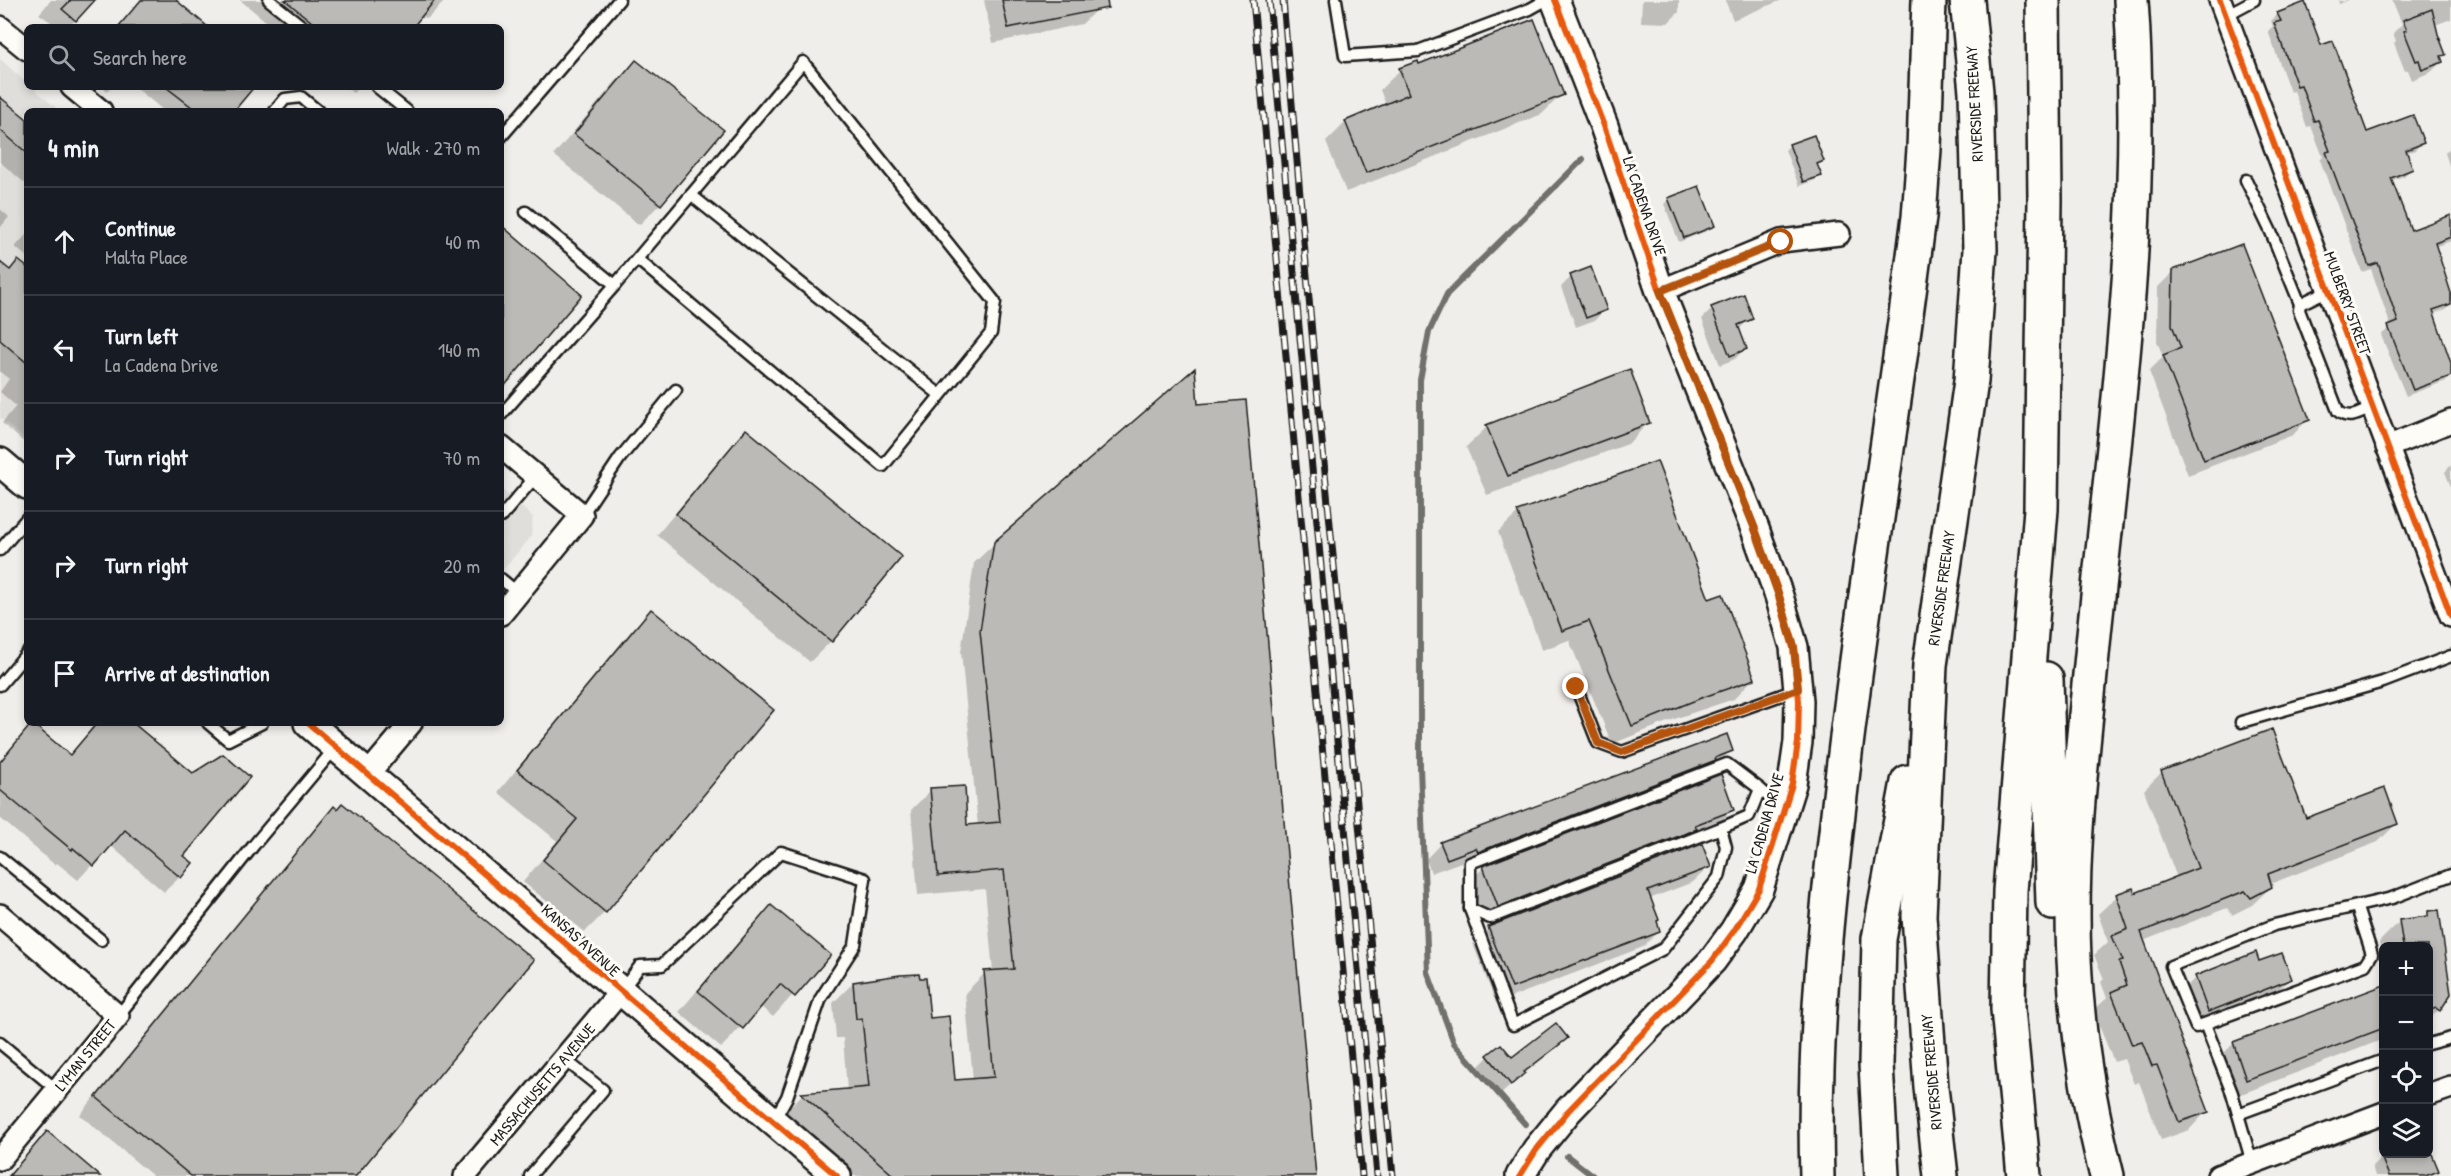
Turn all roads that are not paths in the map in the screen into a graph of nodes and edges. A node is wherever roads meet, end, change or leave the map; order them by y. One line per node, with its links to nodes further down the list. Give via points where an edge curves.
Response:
1 (269, 0): 12 (lane)
2 (619, 0): 21 (lane)
3 (1336, 0): 4 (lane, via 1345,57 1418,51)
4 (1546, 0)
5 (1555, 0): 29 (street, LA CADENA DRIVE, via 1604,126)
6 (1929, 0): 93 (highway, via 1919,217 1848,720 1830,886 1819,1023)
7 (1967, 0): 52 (highway, RIVERSIDE FREEWAY, via 1976,92 1980,250 1971,381)
8 (2043, 0): 41 (highway)
9 (2131, 0): 99 (highway, via 2136,151 2132,252 2073,879 2074,961 2082,1053)
10 (2254, 0): 11 (lane)
11 (2223, 8): 28 (street, MULBERRY STREET)
12 (299, 24)
13 (0, 27): 14 (street)
14 (24, 47)
15 (76, 90): 17 (street)
16 (381, 90): 20 (lane)
17 (96, 108)
18 (278, 108): 19 (lane, via 285,99 301,97)
19 (314, 108)
20 (403, 108)
21 (504, 134)
22 (2246, 180): 30 (lane)
23 (691, 195): 26 (lane); 32 (lane); 32 (lane, via 803,62 995,302 991,333)
24 (526, 212): 27 (lane)
25 (1839, 234): 29 (street, via 1781,242)
26 (636, 259): 27 (lane); 32 (lane, via 883,466)
27 (615, 285): 34 (lane)
28 (2329, 290): 30 (lane); 33 (street, MULBERRY STREET)
29 (1660, 291): 55 (street, LA CADENA DRIVE, via 1779,596 1794,647)
30 (2300, 304): 33 (lane, via 2338,411 2351,417)
31 (676, 390): 43 (lane, via 620,458)
32 (940, 396)
33 (2372, 408): 36 (street, MULBERRY STREET)
34 (504, 412)
35 (2451, 421): 36 (street)
36 (2387, 447): 49 (street, MULBERRY STREET)
37 (504, 449): 39 (street)
38 (0, 462): 40 (street)
39 (536, 476): 42 (lane); 43 (street)
40 (24, 482)
41 (2041, 509): 86 (highway, via 2010,891 2008,1009); 98 (highway, via 2056,974)
42 (504, 513)
43 (582, 515): 47 (street)
44 (24, 522): 45 (lane)
45 (0, 550)
46 (504, 581): 47 (lane)
47 (518, 593): 48 (street)
48 (504, 610)
49 (2451, 616)
50 (2451, 656): 56 (lane, via 2383,682)
51 (24, 657): 53 (lane)
52 (1930, 665): 94 (highway, via 1879,939 1876,1064); 95 (highway, RIVERSIDE FREEWAY, via 1919,916 1930,1088)
53 (0, 685)
54 (1576, 687): 55 (lane, via 1598,743 1622,752)
55 (1798, 689): 64 (street, LA CADENA DRIVE, via 1798,742)
56 (2241, 722)
57 (212, 726): 58 (lane, via 228,740)
58 (256, 726)
59 (312, 726): 61 (street, KANSAS AVENUE)
60 (408, 726): 62 (street)
61 (336, 747): 62 (street, KANSAS AVENUE); 73 (lane)
62 (368, 774): 72 (street, KANSAS AVENUE)
63 (1760, 789): 64 (lane); 65 (lane, via 1749,816); 69 (lane, via 1727,764 1470,863)
64 (1784, 810): 92 (street, LA CADENA DRIVE, via 1759,889 1734,931 1704,970 1568,1111)
65 (1721, 828): 69 (lane, via 1490,918); 69 (lane, via 1726,847 1719,878 1663,949 1512,1025)
66 (0, 857): 71 (lane)
67 (2451, 875): 68 (lane)
68 (2357, 908): 74 (lane, via 2372,954 2365,965); 74 (lane, via 2274,925 2171,966 2196,1027)
69 (1470, 909)
70 (0, 915): 73 (street, LYMAN STREET)
71 (101, 940)
72 (620, 992): 78 (street, MASSACHUSETTS AVENUE); 85 (street, KANSAS AVENUE); 85 (lane, via 640,966 662,965 781,852 865,879 855,945 821,998 787,1097)
73 (118, 1016): 81 (street, LYMAN STREET)
74 (2205, 1024): 83 (lane)
75 (2450, 1037): 76 (lane)
76 (2433, 1042)
77 (0, 1043): 81 (lane)
78 (564, 1059): 89 (street, MASSACHUSETTS AVENUE); 90 (lane, via 603,1090)
79 (2379, 1062): 83 (lane)
80 (2451, 1087): 82 (street)
81 (57, 1090): 87 (street, LYMAN STREET)
82 (2433, 1093)
83 (2238, 1113): 88 (lane)
84 (2379, 1115): 88 (street)
85 (773, 1122): 91 (street, KANSAS AVENUE)
86 (2018, 1125): 96 (highway); 97 (highway)
87 (0, 1159)
88 (2252, 1163): 100 (street)
89 (465, 1176)
90 (530, 1176)
91 (837, 1176)
92 (1520, 1176)
93 (1817, 1176)
94 (1882, 1176)
95 (1941, 1176)
96 (2024, 1176)
97 (2030, 1176)
98 (2084, 1176)
99 (2107, 1176)
100 (2218, 1176)

